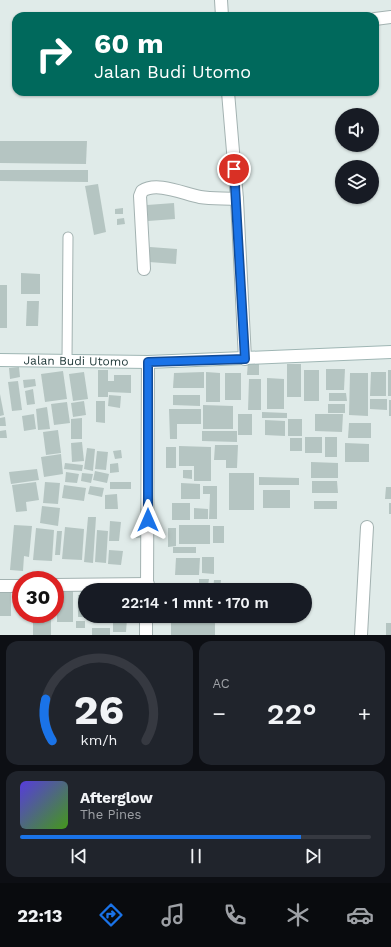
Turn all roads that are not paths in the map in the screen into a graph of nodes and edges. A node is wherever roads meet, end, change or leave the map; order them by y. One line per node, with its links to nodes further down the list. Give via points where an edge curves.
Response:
1 (221, 0): 2 (street)
2 (222, 12)
3 (391, 17): 4 (street)
4 (379, 18)
5 (228, 96): 6 (street)
6 (237, 199): 8 (street, via 200,197 166,188 142,191 140,196); 10 (street)
7 (68, 237): 12 (lane)
8 (144, 269)
9 (391, 352): 10 (street, Jalan Budi Utomo)
10 (245, 359): 13 (street, Jalan Budi Utomo)
11 (0, 360): 12 (street, Jalan Budi Utomo)
12 (67, 360): 13 (street, Jalan Budi Utomo)
13 (148, 362): 15 (street)
14 (367, 526): 22 (street)
15 (148, 583)
16 (64, 585): 17 (street)
17 (78, 585)
18 (0, 586): 19 (street)
19 (12, 586)
20 (146, 623): 21 (street)
21 (146, 635)
22 (361, 635)

